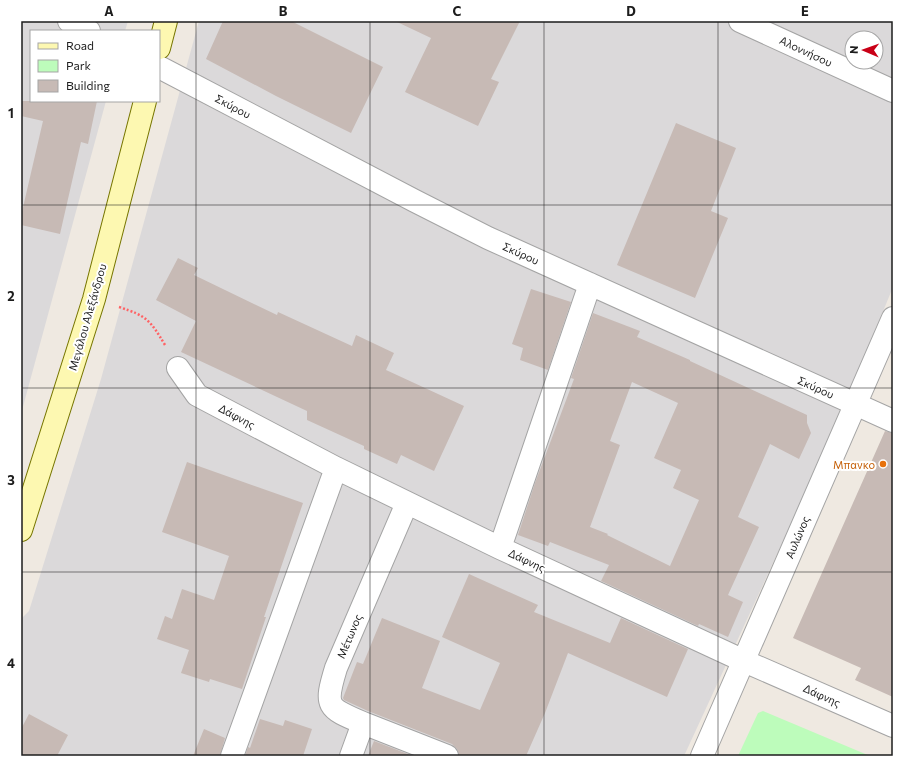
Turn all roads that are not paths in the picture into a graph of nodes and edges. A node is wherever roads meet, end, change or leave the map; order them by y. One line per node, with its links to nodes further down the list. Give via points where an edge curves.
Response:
1 (69, 21): 4 (street)
2 (166, 21): 5 (main road)
3 (740, 21): 7 (street, Αλοννήσου)
4 (87, 30)
5 (160, 44)
6 (160, 68): 9 (street, Σκύρου, via 452,220)
7 (893, 91)
8 (145, 102): 16 (main road, Μεγάλου Αλεξάνδρου, via 94,299)
9 (590, 284): 12 (street, Σκύρου); 17 (street)
10 (893, 318): 12 (street, Αυλώνος)
11 (178, 368): 14 (street, Δάφνης, via 197,395)
12 (855, 404): 13 (street, Σκύρου); 18 (street, Αυλώνος)
13 (893, 421)
14 (336, 468): 15 (street, Δάφνης); 21 (street)
15 (407, 503): 17 (street, Δάφνης); 19 (street, Μέτωνος, via 330,686 330,703 334,709)
16 (21, 530)
17 (500, 548): 18 (street, Δάφνης)
18 (744, 660): 20 (street, Δάφνης); 24 (street, Αυλώνος)
19 (363, 723): 22 (street); 23 (street)
20 (893, 726)
21 (232, 756)
22 (351, 756)
23 (447, 756)
24 (702, 756)

